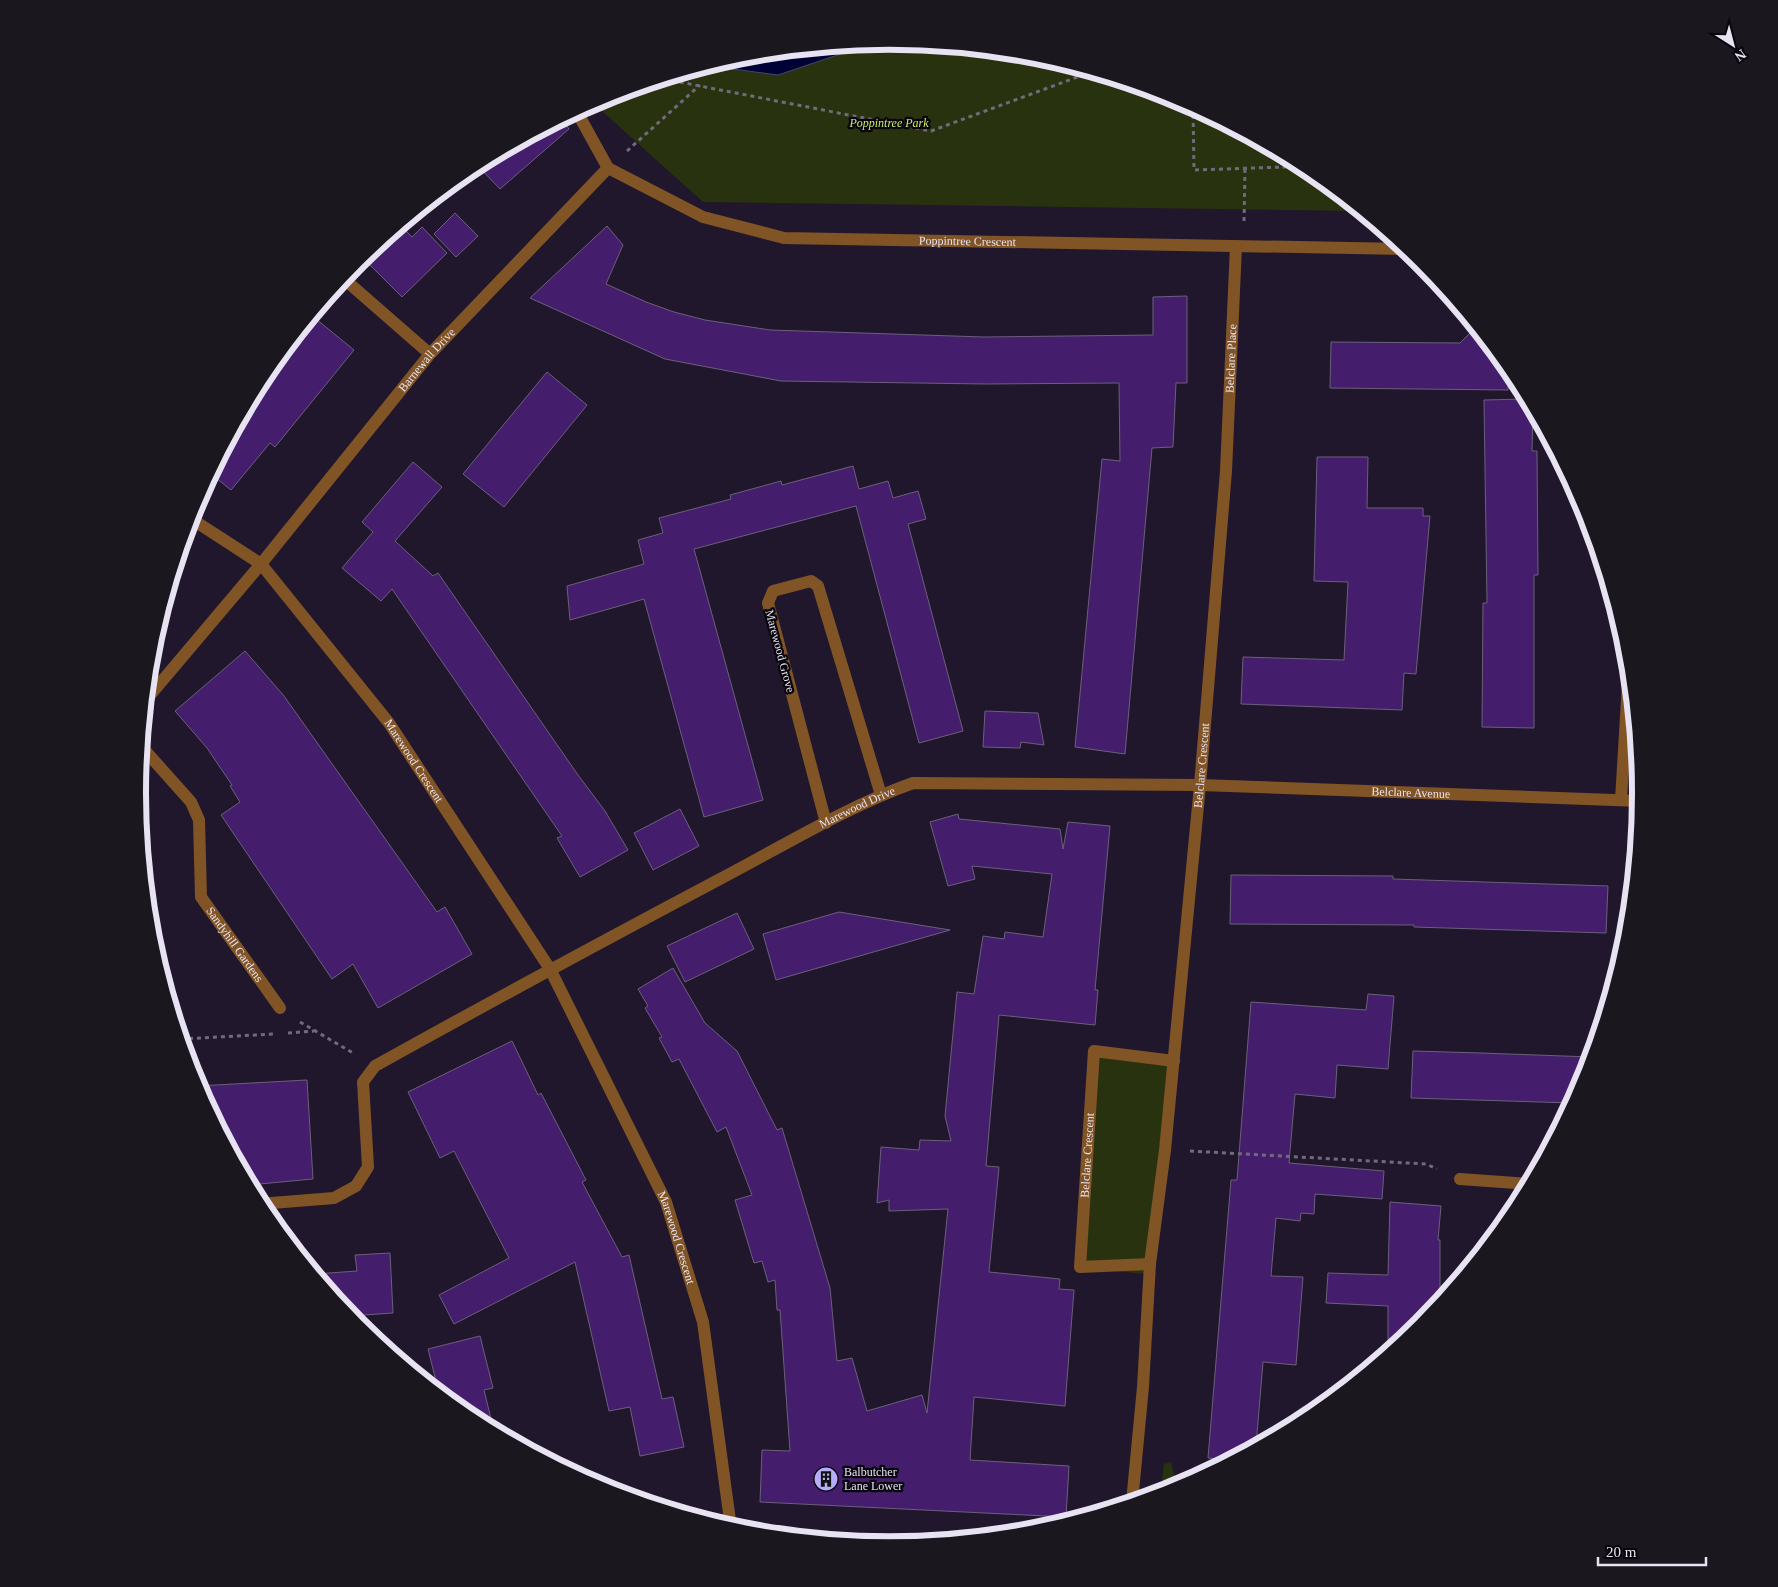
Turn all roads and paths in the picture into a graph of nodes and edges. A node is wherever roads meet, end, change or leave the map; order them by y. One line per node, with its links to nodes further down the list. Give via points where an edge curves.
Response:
1 (1082, 75): 3 (path, via 931,131)
2 (677, 81): 3 (path)
3 (700, 85): 8 (path)
4 (1193, 116): 9 (path, via 1194,170)
5 (580, 118): 8 (street)
6 (1284, 167): 7 (path); 9 (path)
7 (1289, 167)
8 (608, 168): 10 (street, Poppintree Crescent, via 702,217 784,238); 13 (street, Barnewall Drive)
9 (1245, 169): 10 (path, via 1244,221)
10 (1236, 246): 11 (street, Poppintree Crescent); 14 (street, Belclare Place)
11 (1394, 249)
12 (349, 283): 13 (street)
13 (430, 354): 16 (street, Barnewall Drive)
14 (1226, 470): 20 (street, Belclare Crescent)
15 (197, 522): 16 (street, Marewood Crescent)
16 (262, 564): 17 (street); 25 (street, Marewood Crescent, via 390,723)
17 (153, 692)
18 (1627, 703): 22 (street)
19 (147, 753): 26 (street, Sandyhill Gardens, via 191,802 199,820 201,897)
20 (1200, 785): 21 (street, Marewood Drive, via 913,783); 22 (street, Belclare Avenue); 31 (street, Belclare Crescent)
21 (881, 795): 24 (street, Marewood Drive); 24 (street, Marewood Grove, via 818,586 811,581 773,591 768,603)
22 (1621, 800): 23 (street, Belclare Avenue)
23 (1632, 801)
24 (826, 823): 25 (street, Marewood Drive)
25 (550, 969): 32 (street); 39 (street, Marewood Crescent, via 666,1202 703,1322)
26 (280, 1008): 27 (path)
27 (314, 1031): 28 (path); 32 (path)
28 (286, 1033)
29 (276, 1034): 30 (path)
30 (187, 1039)
31 (1174, 1061): 33 (street, Belclare Crescent); 37 (street, Belclare Crescent, via 1094,1051 1080,1267)
32 (375, 1066): 36 (street, via 363,1082 368,1167 356,1186 334,1198)
33 (1164, 1150): 34 (path, via 1426,1164); 37 (street, Belclare Crescent)
34 (1460, 1179): 35 (street)
35 (1519, 1187)
36 (269, 1203)
37 (1150, 1264): 38 (street, Belclare Crescent)
38 (1133, 1496)
39 (730, 1520)

